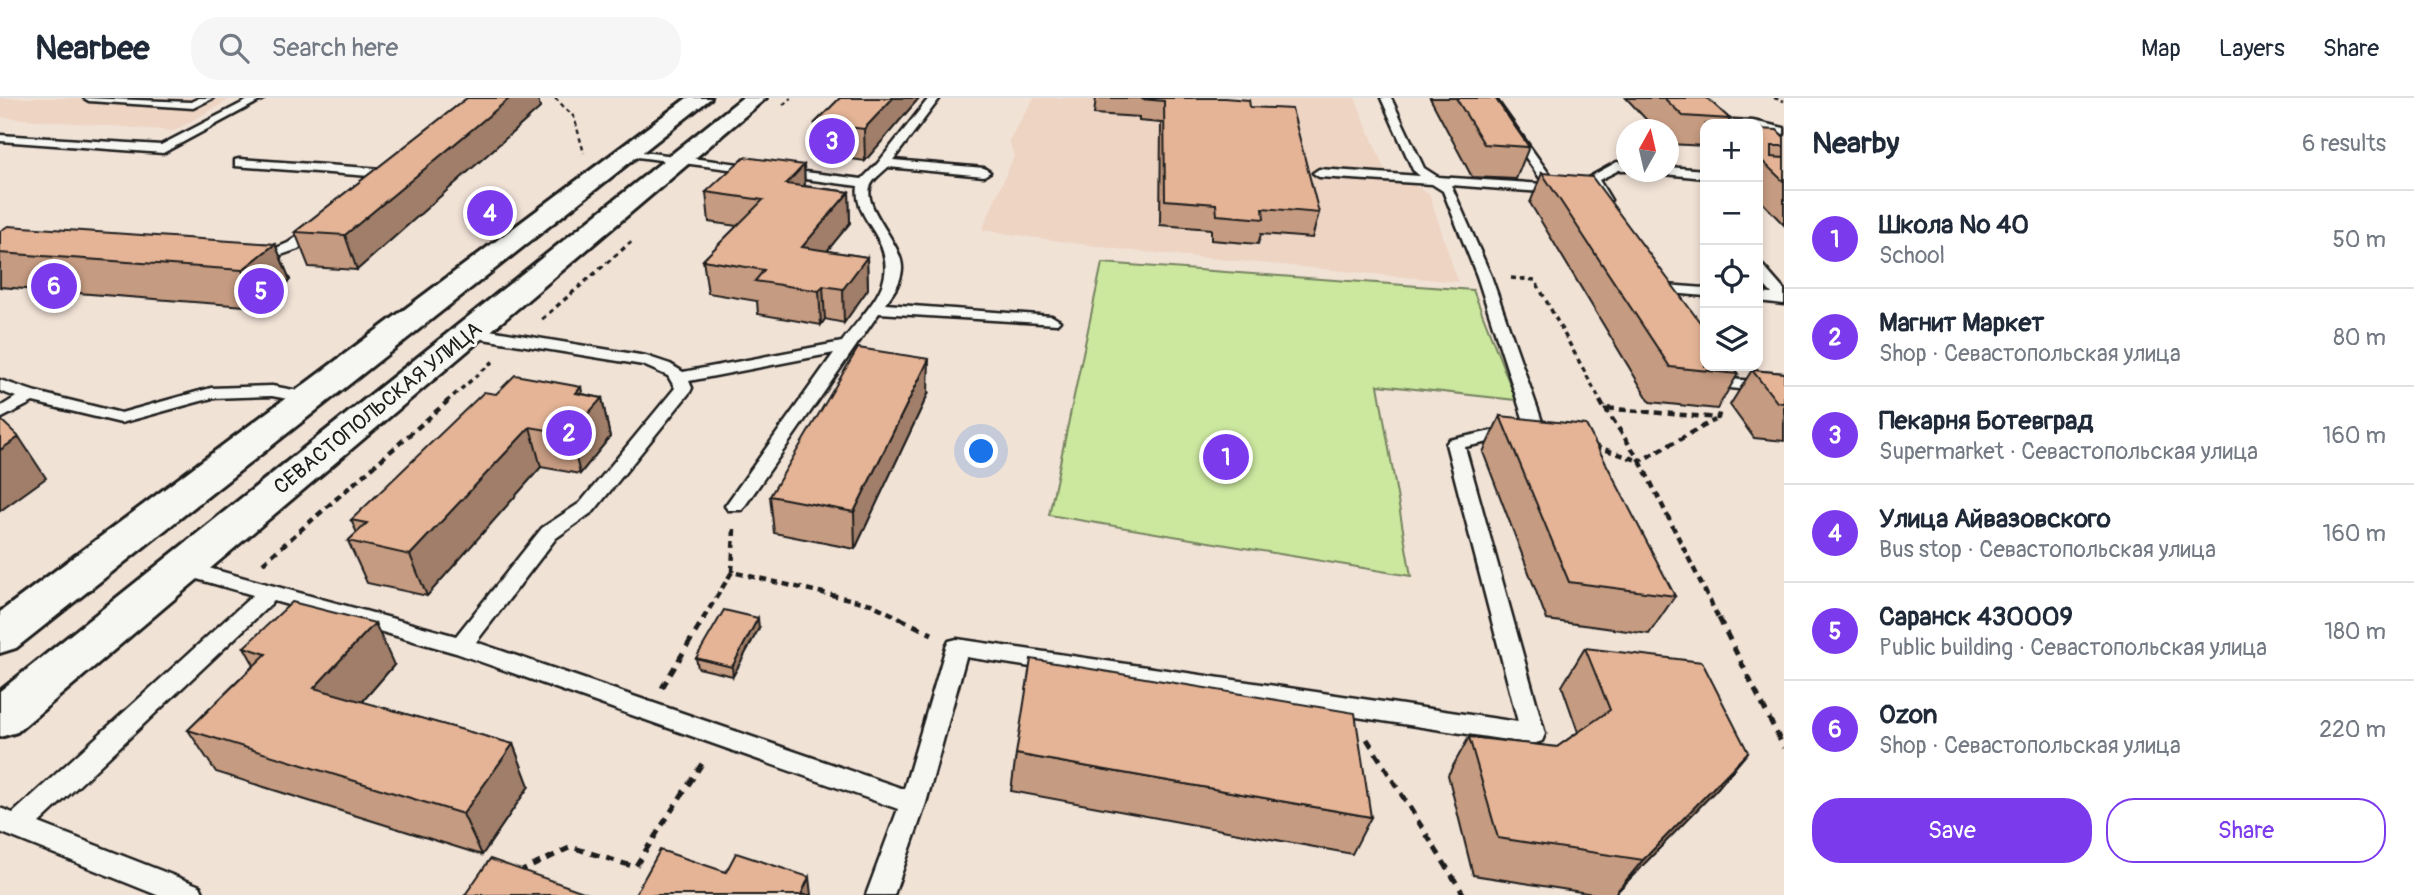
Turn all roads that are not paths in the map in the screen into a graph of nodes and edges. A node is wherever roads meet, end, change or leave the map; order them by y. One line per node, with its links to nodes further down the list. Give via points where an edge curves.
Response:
1 (89, 98): 2 (lane, via 193,106)
2 (208, 98)
3 (260, 98): 11 (lane, via 163,149)
4 (700, 98): 12 (main road)
5 (935, 98): 15 (lane)
6 (1386, 98): 21 (lane, via 1419,170)
7 (1490, 98): 24 (lane)
8 (768, 103): 13 (main road, СЕВАСТОПОЛЬСКАЯ УЛИЦА)
9 (1763, 126): 10 (lane)
10 (1784, 131)
11 (0, 138)
12 (630, 152): 13 (lane); 43 (main road)
13 (682, 159): 22 (lane); 36 (main road, СЕВАСТОПОЛЬСКАЯ УЛИЦА)
14 (239, 163): 23 (lane, via 388,169)
15 (885, 163): 17 (lane); 22 (lane)
16 (1616, 167): 25 (lane, via 1592,179)
17 (984, 172)
18 (1679, 172): 20 (lane)
19 (1319, 173): 21 (lane)
20 (1700, 174)
21 (1434, 180): 24 (lane); 51 (lane, via 1448,189 1484,276 1535,428 1455,443 1533,734 957,647)
22 (864, 183): 33 (lane, via 864,199 893,251 896,273)
23 (363, 189)
24 (1554, 189): 25 (lane)
25 (1589, 191): 27 (lane)
26 (333, 214): 28 (lane, via 293,246)
27 (1614, 214)
28 (246, 263)
29 (1763, 275): 32 (lane)
30 (1700, 291): 34 (lane, via 1661,283)
31 (1763, 297): 32 (lane)
32 (1784, 299)
33 (877, 308): 35 (lane); 37 (lane)
34 (1678, 309)
35 (1052, 321)
36 (471, 332): 39 (lane, via 646,361 673,370); 46 (main road, СЕВАСТОПОЛЬСКАЯ УЛИЦА)
37 (848, 346): 39 (lane); 45 (lane)
38 (1719, 371): 41 (lane, via 1727,383)
39 (680, 378): 49 (lane, via 684,388 587,507 549,533)
40 (0, 385): 42 (lane)
41 (1784, 389)
42 (30, 396): 43 (lane, via 121,418 211,393 272,391); 44 (lane)
43 (309, 398): 48 (main road)
44 (0, 414)
45 (735, 506)
46 (183, 568): 47 (lane); 50 (main road, СЕВАСТОПОЛЬСКАЯ УЛИЦА)
47 (269, 593): 49 (lane); 52 (lane)
48 (0, 636)
49 (461, 646): 51 (lane)
50 (0, 718)
51 (913, 803): 54 (lane)
52 (10, 822): 53 (lane)
53 (190, 895)
54 (880, 895)

